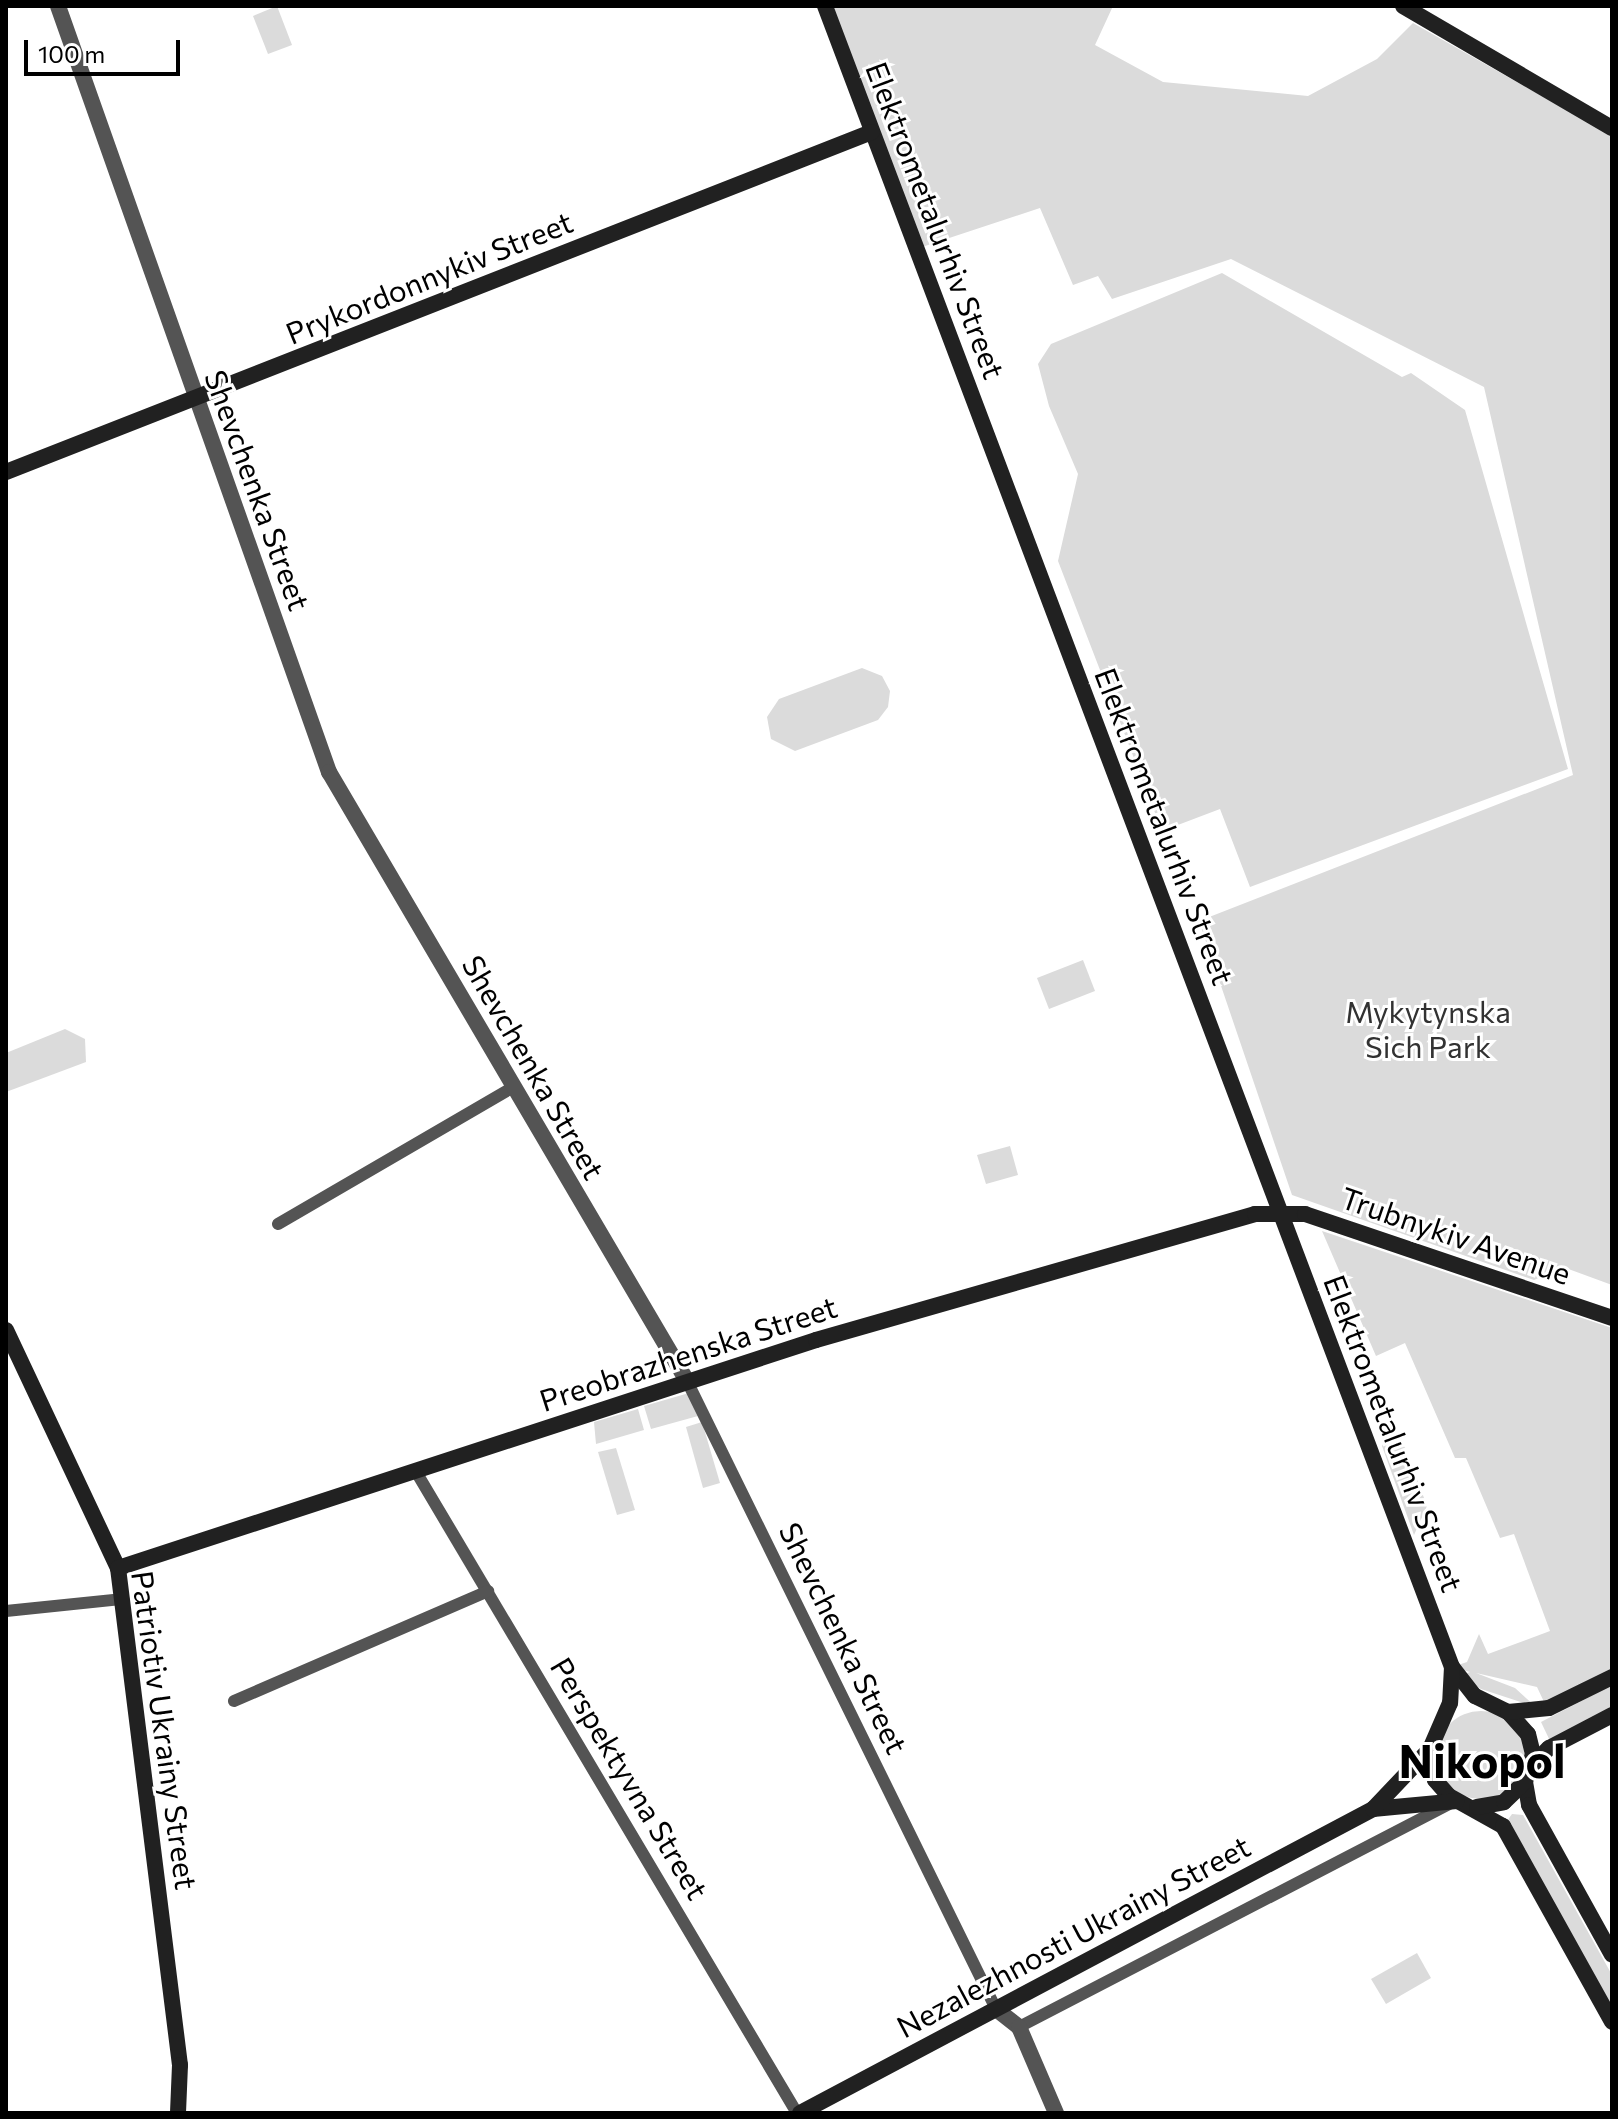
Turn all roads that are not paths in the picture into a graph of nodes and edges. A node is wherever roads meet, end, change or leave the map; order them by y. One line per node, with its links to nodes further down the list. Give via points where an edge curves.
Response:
1 (58, 6): 6 (street, Shevchenka Street)
2 (825, 6): 5 (main road, Elektrometalurhiv Street)
3 (1403, 6): 4 (main road)
4 (1612, 128)
5 (872, 132): 6 (main road, Prykordonnykiv Street); 9 (main road, Elektrometalurhiv Street)
6 (195, 399): 7 (main road, Prykordonnykiv Street); 8 (street, Shevchenka Street, via 329,772)
7 (6, 472)
8 (512, 1088): 10 (street); 13 (street, Shevchenka Street)
9 (1281, 1210): 11 (main road, Trubnykiv Avenue); 13 (main road, Preobrazhenska Street, via 1241,1216); 19 (main road, Elektrometalurhiv Street)
10 (278, 1224)
11 (1612, 1318)
12 (6, 1330): 15 (main road, Patriotiv Ukrainy Street)
13 (687, 1381): 14 (main road, Preobrazhenska Street); 33 (street, Shevchenka Street)
14 (415, 1470): 15 (main road, Preobrazhenska Street); 16 (street, Perspektyvna Street)
15 (118, 1568): 17 (main road, Patriotiv Ukrainy Street)
16 (488, 1591): 21 (street); 37 (street, Perspektyvna Street)
17 (123, 1599): 18 (street); 36 (main road, Patriotiv Ukrainy Street, via 180,2065)
18 (6, 1611)
19 (1452, 1667): 22 (main road, Elektrometalurhiv Street); 25 (main road, Elektrometalurhiv Street)
20 (1612, 1677): 23 (main road, via 1554,1706)
21 (234, 1701)
22 (1485, 1704): 23 (main road, Elektrometalurhiv Street); 25 (main road, via 1461,1708)
23 (1508, 1712): 27 (main road, via 1528,1734)
24 (1612, 1715): 27 (main road, via 1549,1748)
25 (1444, 1720): 26 (main road, Elektrometalurhiv Street)
26 (1430, 1749): 29 (main road, via 1435,1780); 31 (main road, Elektrometalurhiv Street)
27 (1532, 1765): 28 (main road)
28 (1525, 1782): 30 (main road, via 1504,1802); 32 (main road, via 1536,1821)
29 (1453, 1803): 30 (main road); 31 (main road); 35 (street)
30 (1475, 1807): 34 (main road, via 1506,1831)
31 (1373, 1809): 33 (main road, Nezalezhnosti Ukrainy Street)
32 (1612, 1955)
33 (996, 2009): 35 (street, Shevchenka Street); 37 (main road, Nezalezhnosti Ukrainy Street)
34 (1612, 2022)
35 (1019, 2027): 38 (street, Shevchenka Street)
36 (178, 2113)
37 (798, 2113)
38 (1056, 2113)

